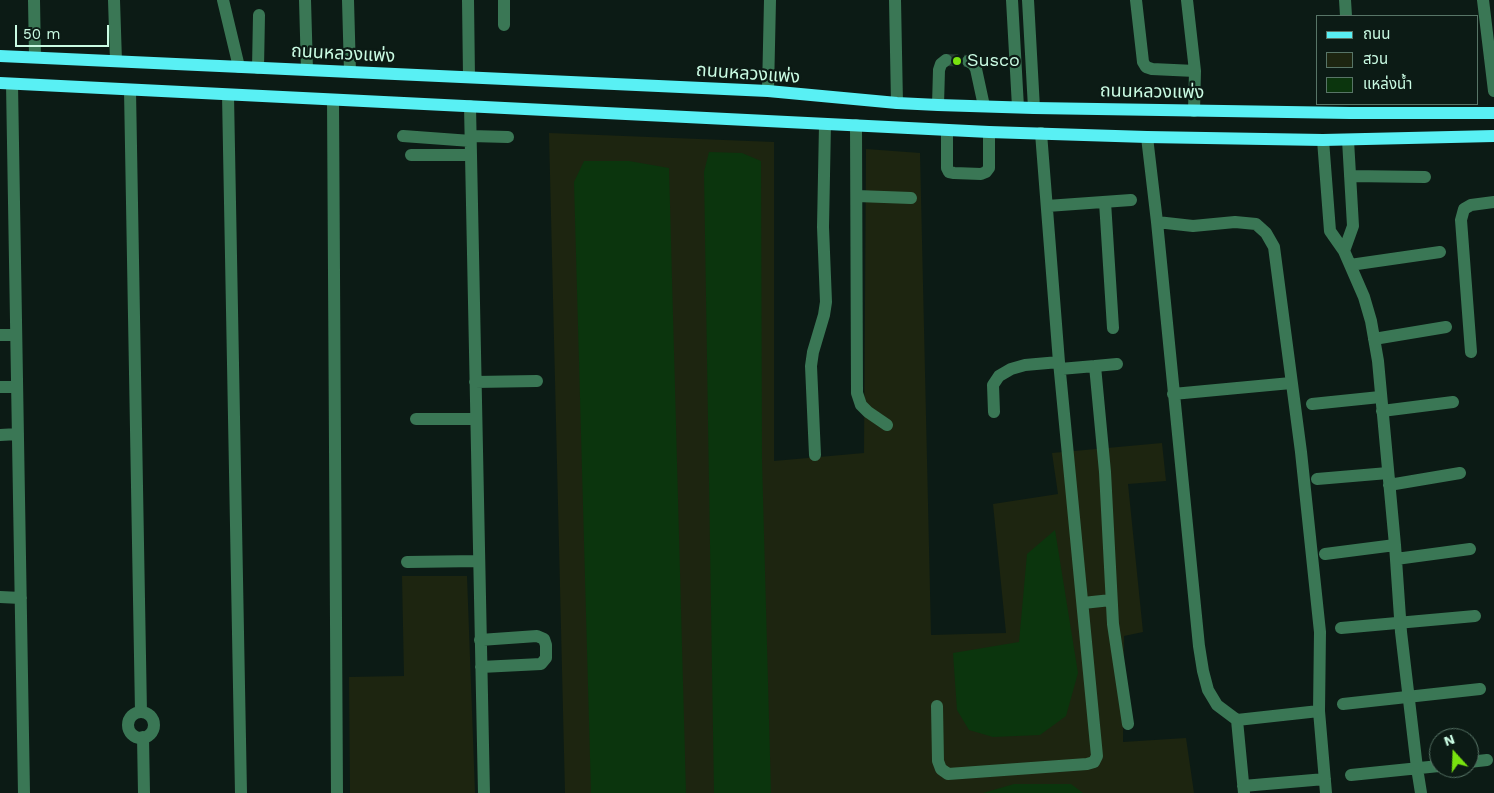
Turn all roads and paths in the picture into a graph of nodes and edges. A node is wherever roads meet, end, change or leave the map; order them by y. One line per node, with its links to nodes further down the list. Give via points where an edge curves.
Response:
1 (34, 0): 20 (street)
2 (114, 0): 22 (street)
3 (223, 0): 24 (street)
4 (306, 0): 26 (street)
5 (348, 0): 28 (street)
6 (468, 0): 29 (street)
7 (504, 0): 18 (street)
8 (770, 0): 32 (street)
9 (895, 0): 36 (street)
10 (1012, 0): 40 (street)
11 (1028, 0): 41 (street)
12 (1136, 0): 27 (street, via 1146,67)
13 (1187, 0): 27 (street)
14 (1345, 0): 17 (street)
15 (1483, 0): 33 (street)
16 (259, 15): 25 (street)
17 (1346, 15)
18 (504, 25)
19 (0, 56): 20 (main road, ถนนหลวงแพ่ง)
20 (34, 57): 22 (main road, ถนนหลวงแพ่ง)
21 (946, 60): 37 (street, via 939,70)
22 (116, 61): 24 (main road, ถนนหลวงแพ่ง)
23 (968, 61): 39 (street, via 976,69)
24 (239, 66): 25 (main road, ถนนหลวงแพ่ง)
25 (258, 68): 26 (main road, ถนนหลวงแพ่ง)
26 (307, 70): 28 (main road, ถนนหลวงแพ่ง)
27 (1195, 71): 43 (street)
28 (350, 72): 29 (main road, ถนนหลวงแพ่ง)
29 (469, 77): 32 (main road, ถนนหลวงแพ่ง)
30 (6, 84): 31 (main road); 74 (street)
31 (130, 90): 34 (main road); 120 (street)
32 (768, 91): 36 (main road, ถนนหลวงแพ่ง)
33 (1494, 91)
34 (228, 94): 35 (main road); 133 (street)
35 (333, 100): 38 (main road); 134 (street)
36 (897, 103): 37 (main road, ถนนหลวงแพ่ง)
37 (938, 105): 39 (main road, ถนนหลวงแพ่ง)
38 (470, 106): 45 (main road); 54 (street)
39 (984, 106): 40 (main road, ถนนหลวงแพ่ง)
40 (1018, 107): 41 (main road, ถนนหลวงแพ่ง)
41 (1034, 108): 43 (main road, ถนนหลวงแพ่ง)
42 (1350, 108): 43 (main road, ถนนหลวงแพ่ง); 44 (main road, ถนนหลวงแพ่ง)
43 (1194, 111)
44 (1494, 113)
45 (825, 124): 46 (main road); 96 (street, via 822,227 826,302 811,366)
46 (856, 125): 47 (main road); 61 (street)
47 (947, 130): 48 (main road); 48 (street, via 947,168 954,174 986,172 989,168)
48 (989, 132): 49 (main road)
49 (1041, 132): 53 (main road); 66 (street)
50 (403, 136): 54 (street)
51 (1494, 136): 56 (main road)
52 (508, 137): 54 (street)
53 (1147, 137): 55 (main road); 67 (street)
54 (471, 139): 58 (street)
55 (1323, 140): 56 (main road); 68 (street, via 1330,231)
56 (1348, 140): 59 (street)
57 (410, 155): 58 (street)
58 (471, 155): 81 (street)
59 (1350, 176): 60 (street); 68 (street, via 1353,226)
60 (1425, 177)
61 (857, 196): 62 (street); 93 (street, via 857,394 861,405)
62 (911, 198)
63 (1131, 200): 64 (street)
64 (1105, 202): 66 (street); 71 (street)
65 (1494, 202): 76 (street, via 1471,205 1464,209 1462,220)
66 (1047, 206): 78 (street)
67 (1157, 222): 82 (street, via 1193,226 1235,222 1256,224 1266,233 1274,247); 85 (street)
68 (1344, 251): 70 (street)
69 (1440, 252): 70 (street)
70 (1350, 266): 75 (street, via 1364,297)
71 (1113, 328)
72 (1446, 328): 75 (street)
73 (0, 335): 74 (street)
74 (16, 335): 84 (street)
75 (1374, 339): 86 (street)
76 (1471, 352)
77 (1118, 364): 79 (street)
78 (1060, 366): 79 (street); 90 (street, via 1025,365 999,376 993,385); 109 (street)
79 (1096, 366): 108 (street)
80 (537, 381): 81 (street)
81 (475, 382): 92 (street)
82 (1291, 383): 85 (street); 119 (street, via 1320,632)
83 (0, 387): 84 (street)
84 (17, 387): 95 (street)
85 (1173, 394): 121 (street, via 1202,671 1217,705)
86 (1380, 397): 88 (street); 89 (street)
87 (1453, 402): 89 (street)
88 (1312, 404)
89 (1382, 411): 99 (street)
90 (994, 412)
91 (416, 419): 92 (street)
92 (476, 419): 104 (street)
93 (887, 425)
94 (0, 434): 95 (street)
95 (18, 434): 107 (street)
96 (815, 455)
97 (1460, 473): 99 (street)
98 (1317, 479): 99 (street)
99 (1389, 479): 100 (street)
100 (1395, 545): 102 (street); 103 (street)
101 (1470, 549): 103 (street)
102 (1325, 554)
103 (1396, 559): 111 (street)
104 (479, 561): 105 (street); 113 (street)
105 (407, 562)
106 (0, 597): 107 (street)
107 (21, 598): 131 (street)
108 (1111, 600): 109 (street); 122 (street)
109 (1083, 602): 118 (street, via 1097,749 1094,762 948,774 938,761)
110 (1475, 616): 111 (street)
111 (1400, 623): 112 (street); 116 (street)
112 (1341, 628)
113 (480, 640): 114 (street); 114 (street, via 537,636 544,639 546,645 546,658 541,664)
114 (481, 667): 135 (street)
115 (1480, 689): 116 (street)
116 (1408, 697): 117 (street); 127 (street)
117 (1343, 704)
118 (937, 706)
119 (1319, 711): 121 (street); 129 (street)
120 (141, 712): 123 (street, via 154,722 153,730); 123 (street, via 134,715 129,726 132,733)
121 (1238, 720): 130 (street)
122 (1128, 724)
123 (143, 737): 132 (street)
124 (1487, 760): 125 (street)
125 (1479, 761)
126 (1429, 767): 127 (street)
127 (1417, 768): 128 (street); 137 (street)
128 (1351, 775)
129 (1325, 779): 130 (street); 136 (street)
130 (1243, 790)
131 (24, 793)
132 (144, 793)
133 (241, 793)
134 (337, 793)
135 (484, 793)
136 (1326, 793)
137 (1421, 793)

